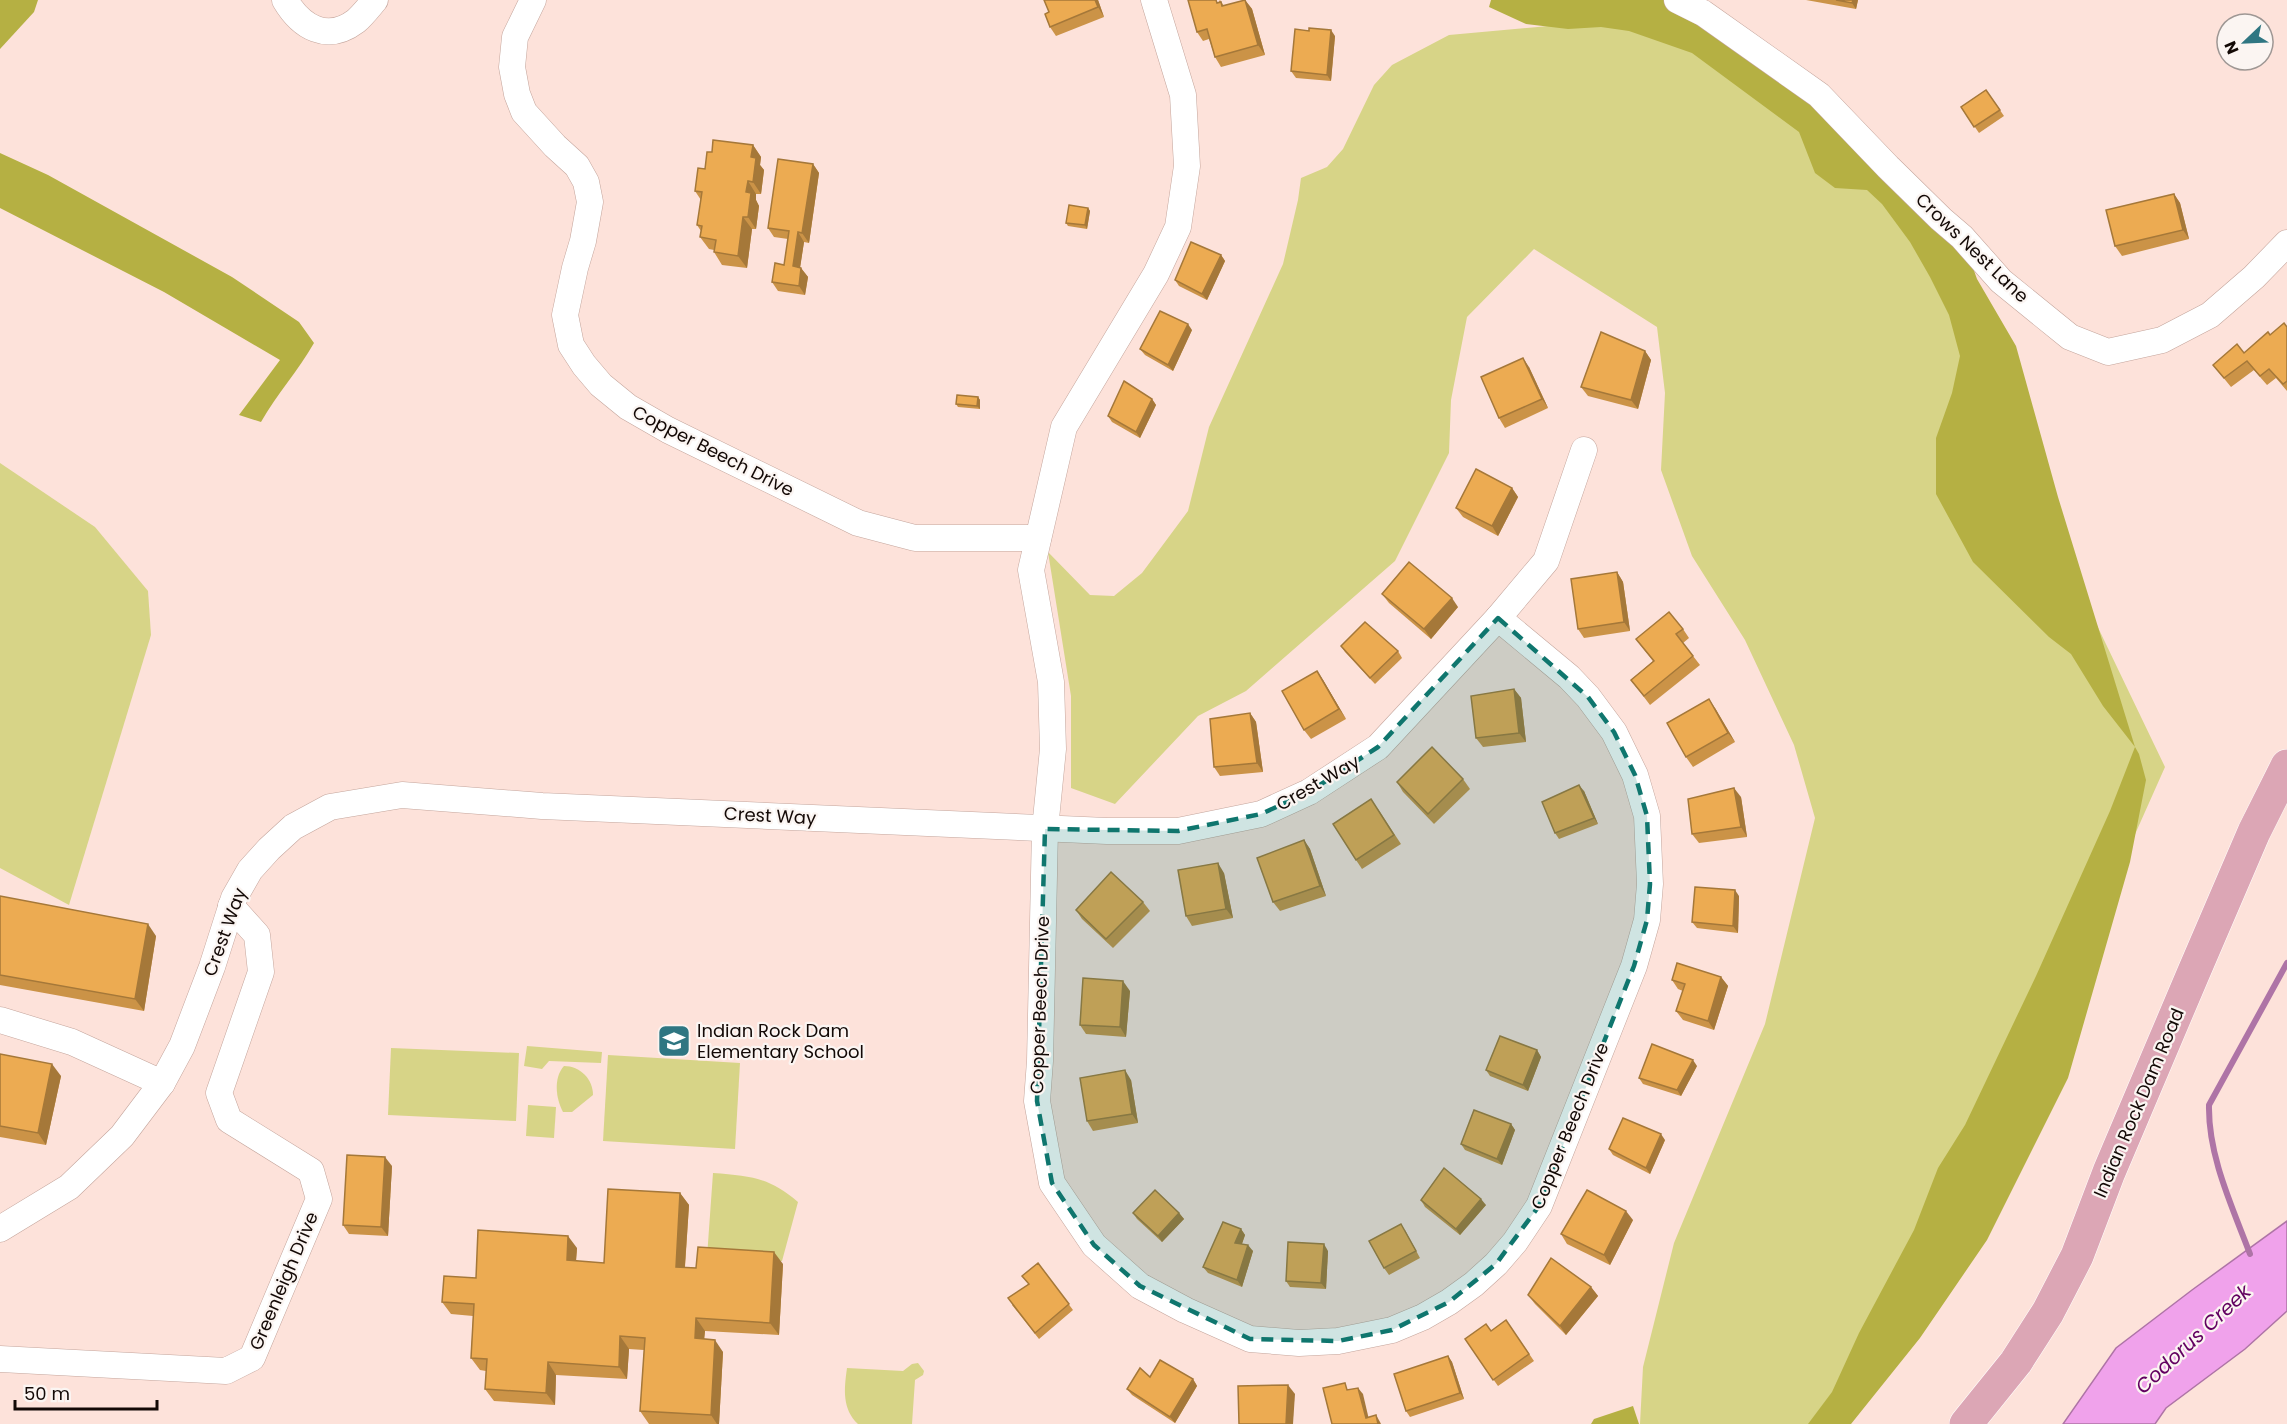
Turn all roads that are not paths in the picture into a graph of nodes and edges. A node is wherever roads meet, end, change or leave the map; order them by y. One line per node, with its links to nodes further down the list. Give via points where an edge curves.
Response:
1 (285, 0): 2 (street, via 294,16 310,28 332,32 355,22)
2 (375, 0)
3 (533, 0): 8 (street, Copper Beech Drive, via 515,37 512,67 524,112 577,166 586,182 590,202 584,241 565,315 571,345 601,385 628,407 668,430 858,523 915,538)
4 (1154, 0): 8 (street, Copper Beech Drive, via 1183,95 1187,166 1178,227 1156,274 1064,426)
5 (1677, 0): 6 (street, Crows Nest Lane, via 1703,13 1819,95 2001,280 2070,337 2108,352 2162,340 2210,315)
6 (2287, 243)
7 (1584, 450): 9 (street, Crest Way, via 1546,561)
8 (1038, 538): 11 (street, Copper Beech Drive, via 1031,570 1051,682 1053,749)
9 (1498, 618): 11 (street, Crest Way, via 1378,747 1309,792 1260,814 1178,831); 11 (street, Copper Beech Drive, via 1569,677 1588,698 1618,741 1635,775 1647,816 1647,920 1634,966 1539,1206 1496,1264 1474,1284 1423,1317 1392,1330 1338,1341 1250,1339 1140,1286 1094,1245 1052,1183 1037,1101)
10 (2287, 766): 17 (main road, Indian Rock Dam Road, via 2197,963 2077,1256 2016,1362)
11 (1045, 829): 12 (street, Crest Way, via 542,806 402,795 330,807 293,826 250,870)
12 (231, 906): 14 (street, Crest Way, via 182,1046); 16 (street, Greenleigh Drive, via 257,935 261,972 219,1093 229,1120 311,1171 319,1199 252,1358 226,1371)
13 (0, 1020): 14 (street, via 72,1042)
14 (162, 1083): 15 (street, Crest Way, via 122,1136 69,1186)
15 (0, 1229)
16 (0, 1359)
17 (1966, 1424)

